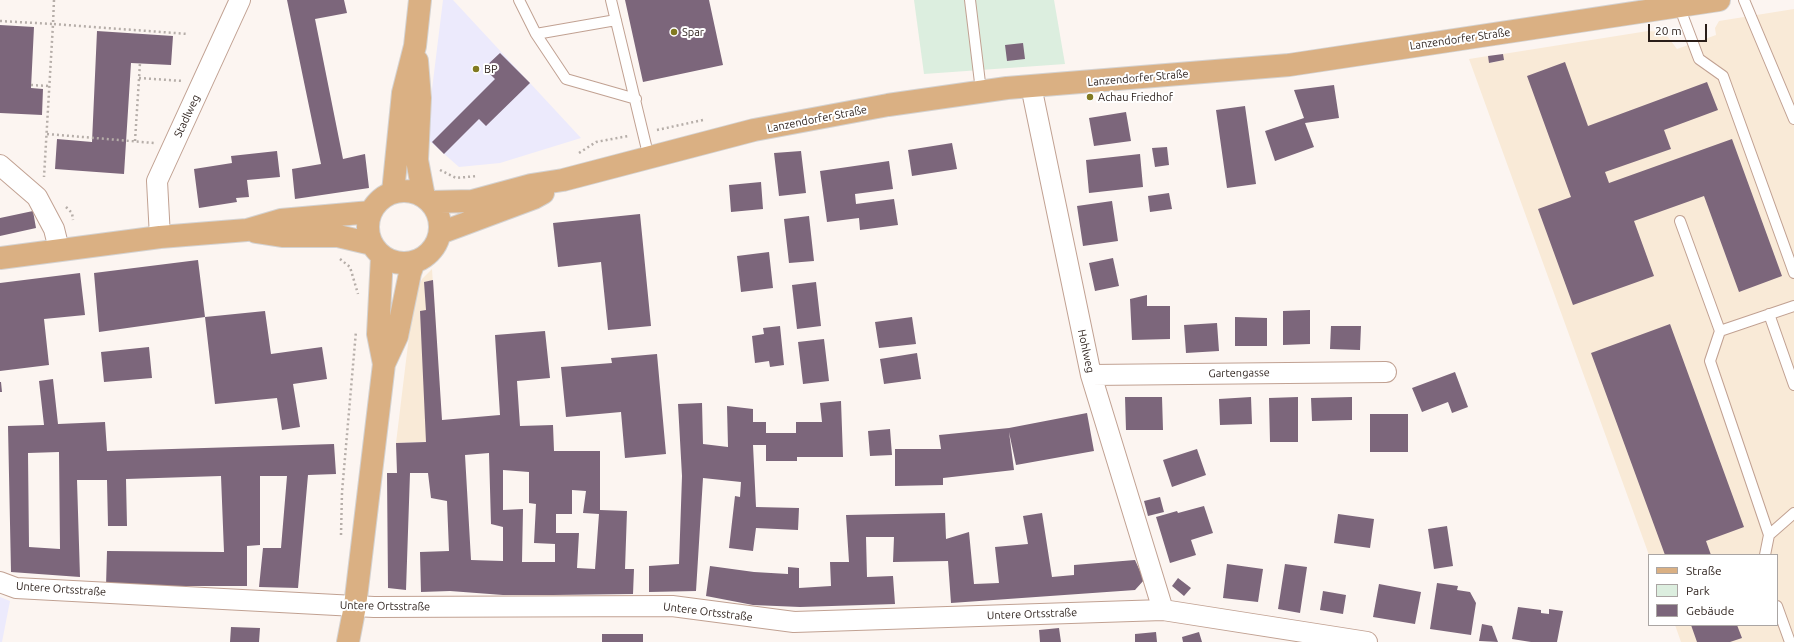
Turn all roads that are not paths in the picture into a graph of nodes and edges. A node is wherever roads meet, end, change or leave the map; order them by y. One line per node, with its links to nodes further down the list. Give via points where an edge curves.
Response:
1 (240, 0): 25 (street, Stadlweg, via 157,181)
2 (420, 0): 11 (main road)
3 (519, 0): 10 (lane)
4 (611, 0): 9 (lane)
5 (970, 0): 13 (lane)
6 (1719, 0): 8 (main road, Lanzendorfer Straße)
7 (1744, 0): 15 (lane)
8 (1679, 6): 12 (main road, Lanzendorfer Straße, via 1289,64); 30 (lane, via 1699,59 1723,76)
9 (616, 20): 10 (lane); 14 (lane)
10 (536, 34): 14 (lane, via 566,79)
11 (415, 46): 19 (main road, via 404,93); 20 (main road, via 420,98 417,160)
12 (1031, 86): 13 (main road, Lanzendorfer Straße); 36 (street, Hohlweg)
13 (981, 91): 16 (main road, Lanzendorfer Straße, via 754,130)
14 (636, 99): 16 (lane)
15 (1794, 119)
16 (649, 158): 18 (main road, Lanzendorfer Straße)
17 (0, 165): 26 (street, via 37,197)
18 (562, 180): 20 (main road, via 531,185 472,201); 24 (main road, via 534,198)
19 (394, 192): 20 (main road, via 409,191); 21 (main road, via 380,200)
20 (427, 200): 24 (main road, via 440,220)
21 (371, 212): 23 (main road, via 281,220); 27 (main road, via 368,225)
22 (1680, 221): 33 (lane)
23 (247, 230): 25 (main road); 27 (main road, via 282,236 338,236)
24 (440, 233): 29 (main road, via 431,251)
25 (160, 237): 26 (main road)
26 (56, 239): 28 (main road)
27 (377, 250): 29 (main road, via 398,263); 34 (main road, via 378,334)
28 (0, 258)
29 (414, 262): 34 (main road, via 397,336)
30 (1794, 273)
31 (1794, 306): 32 (lane)
32 (1769, 314): 33 (lane); 37 (lane)
33 (1720, 331): 39 (lane, via 1710,361)
34 (384, 364): 42 (main road)
35 (1386, 372): 36 (street, Gartengasse)
36 (1091, 375): 44 (street, Hohlweg)
37 (1794, 386)
38 (1794, 514): 39 (lane)
39 (1769, 535): 40 (lane)
40 (1765, 554)
41 (0, 582): 42 (street, Untere Ortsstraße, via 16,588)
42 (355, 606): 44 (street, Untere Ortsstraße, via 672,606 794,622); 45 (main road)
43 (1778, 609): 47 (lane)
44 (1163, 610): 46 (street, Untere Ortsstraße)
45 (348, 642)
46 (1367, 642)
47 (1790, 642)

